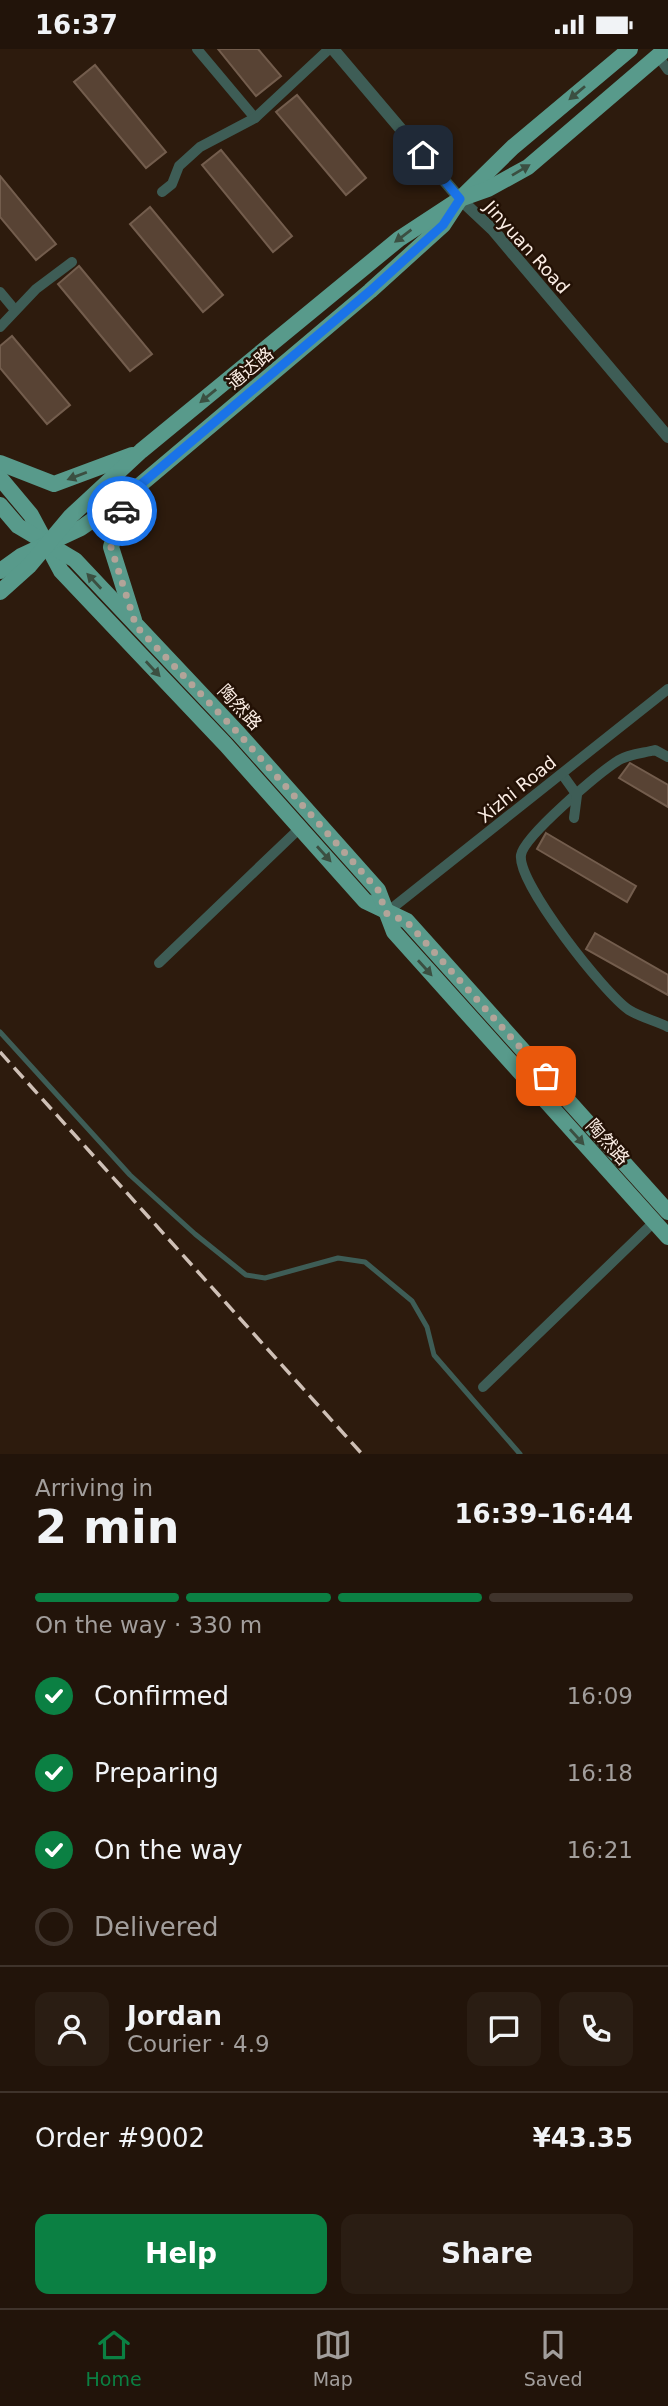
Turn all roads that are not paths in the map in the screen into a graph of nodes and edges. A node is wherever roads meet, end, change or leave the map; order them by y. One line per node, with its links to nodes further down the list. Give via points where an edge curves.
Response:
1 (197, 49): 6 (street)
2 (331, 49): 6 (street); 8 (street, Jinyuan Road)
3 (630, 49): 8 (main road, 通达路, one-way to 8, via 513,147)
4 (662, 53): 5 (street); 8 (main road, 通达路, one-way to 4, via 528,167)
5 (668, 70)
6 (255, 118): 7 (street, via 200,146)
7 (162, 192)
8 (460, 199): 13 (street, Jinyuan Road, via 493,230); 14 (main road, 通达路, one-way to 14, via 399,239); 17 (main road, 通达路, via 443,225 370,291)
9 (72, 263): 11 (street)
10 (0, 292): 11 (street)
11 (15, 310): 12 (street)
12 (0, 327)
13 (666, 432)
14 (141, 451): 15 (main road, one-way to 15, via 54,484); 19 (main road, 通达路)
15 (0, 463)
16 (0, 478): 19 (main road, 陶然路, via 31,515)
17 (127, 496): 19 (main road, 通达路); 22 (main road, via 111,547)
18 (0, 505): 19 (main road, 陶然路, via 18,526)
19 (47, 544): 20 (main road, 通达路); 21 (main road, 通达路); 22 (main road, 陶然路, one-way to 19, via 75,560); 28 (main road, 陶然路, one-way to 28, via 61,571)
20 (0, 571)
21 (0, 592)
22 (136, 626): 29 (main road, 陶然路, via 378,890)
23 (668, 689): 25 (street, Xizhi Road)
24 (668, 757): 26 (street, via 655,750 621,759)
25 (562, 774): 26 (street); 29 (street, Xizhi Road)
26 (577, 795): 27 (street); 31 (street, via 526,842 520,857 530,887 564,938 628,1009)
27 (574, 818)
28 (300, 828): 29 (main road, 陶然路, one-way to 29, via 365,901); 30 (street)
29 (386, 913): 33 (main road, 陶然路, via 407,922); 34 (main road, 陶然路, one-way to 34, via 394,932)
30 (159, 963)
31 (668, 1027)
32 (0, 1032): 37 (lane, via 130,1175 246,1275 265,1278 338,1258 365,1262 412,1301 427,1327 434,1355)
33 (668, 1212)
34 (654, 1222): 35 (main road, 陶然路); 36 (street)
35 (668, 1237)
36 (483, 1387)
37 (520, 1454)

